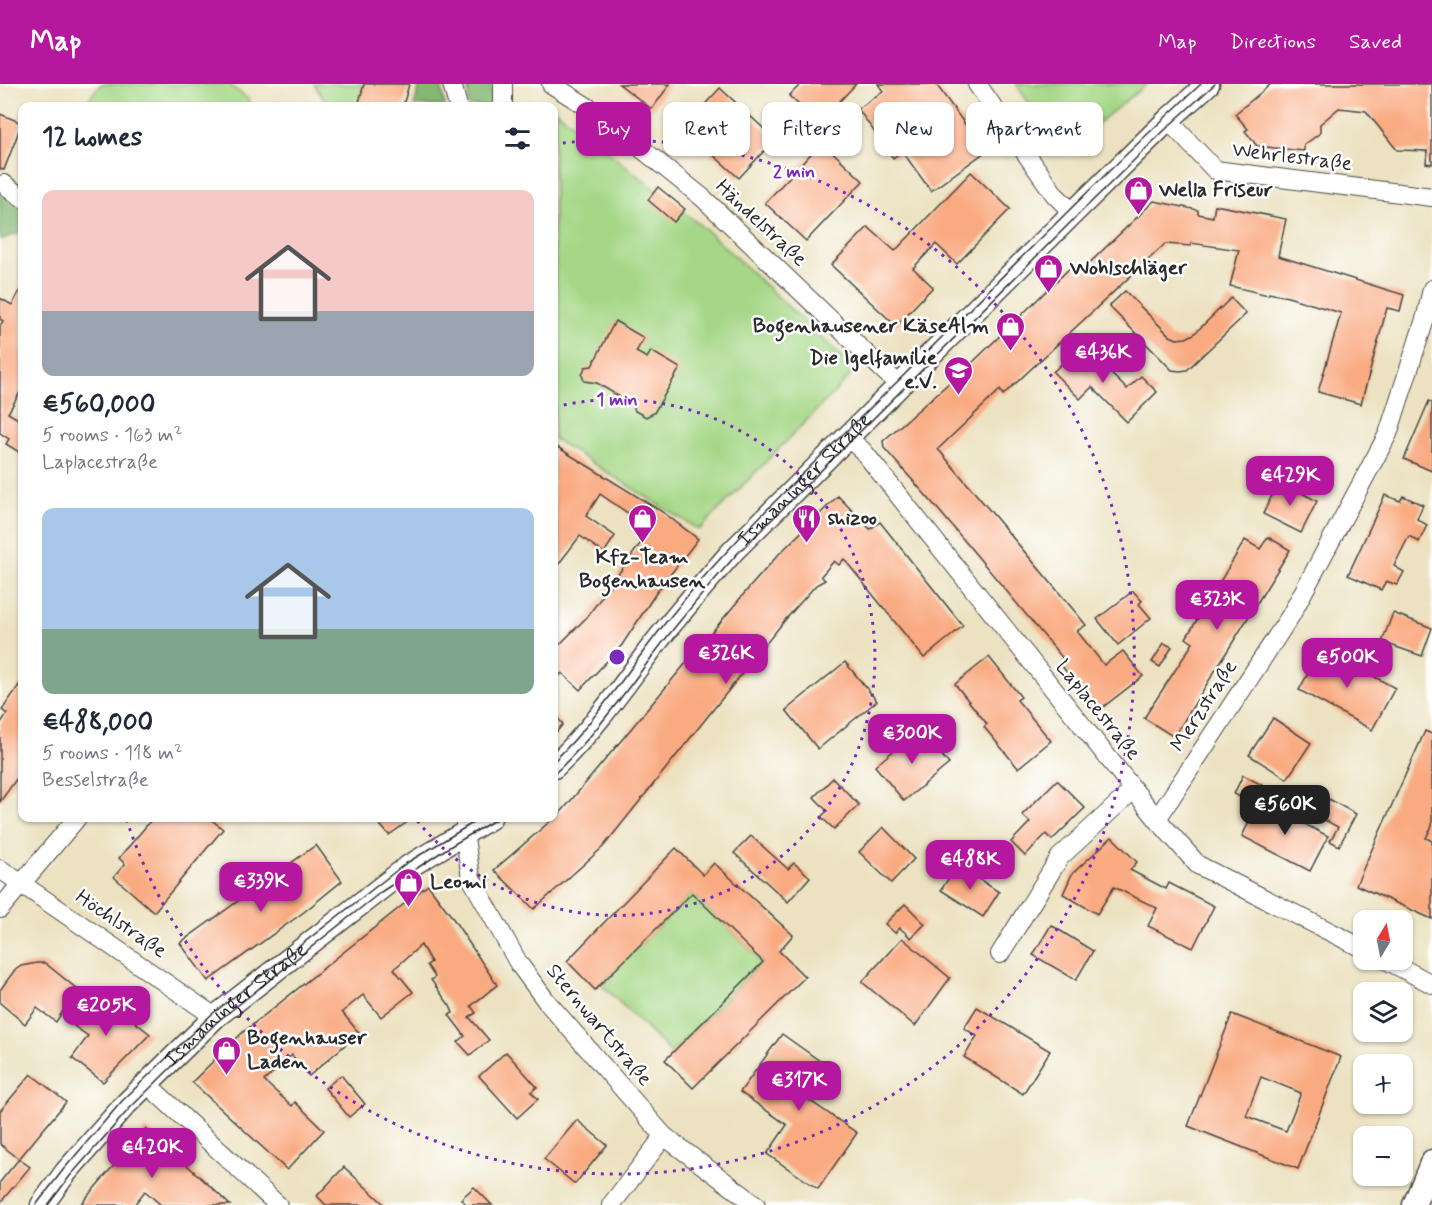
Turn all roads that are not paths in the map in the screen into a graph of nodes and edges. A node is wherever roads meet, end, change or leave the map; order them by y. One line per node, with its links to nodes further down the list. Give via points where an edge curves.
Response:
1 (452, 84): 6 (street)
2 (503, 84): 7 (street)
3 (551, 84): 14 (street, Händelstraße, via 597,113 703,198)
4 (977, 84): 12 (street)
5 (1208, 84): 8 (street, Ismaninger Straße)
6 (457, 102)
7 (503, 102)
8 (1168, 120): 11 (street, Wehrlestraße, via 1215,170); 12 (street, Ismaninger Straße)
9 (4, 184): 10 (street)
10 (18, 195)
11 (1432, 197)
12 (1073, 213): 14 (street, Ismaninger Straße)
13 (1432, 290): 18 (street, Merzstraße, via 1388,434 1291,615)
14 (900, 386): 15 (street, Ismaninger Straße)
15 (848, 437): 16 (street, Ismaninger Straße, via 733,551 690,600 613,702); 17 (street, Laplacestraße)
16 (558, 763)
17 (1133, 790): 18 (street, Laplacestraße); 25 (street, via 1060,857)
18 (1157, 819): 24 (street, Laplacestraße, via 1198,865)
19 (74, 822): 22 (street)
20 (465, 825): 28 (street, Ismaninger Straße); 30 (street, Sternwartstraße, via 471,878 519,964 547,1002)
21 (0, 869): 22 (street, Höchlstraße)
22 (20, 884): 23 (street); 28 (street, Höchlstraße)
23 (0, 909)
24 (1353, 943)
25 (1000, 954)
26 (1405, 970): 27 (street)
27 (1432, 984)
28 (215, 1017): 29 (street, Ismaninger Straße)
29 (146, 1083): 32 (street, Ismaninger Straße); 33 (street)
30 (664, 1136): 34 (street); 35 (street, Sternwartstraße)
31 (1432, 1161): 36 (street)
32 (42, 1205)
33 (278, 1205)
34 (610, 1205)
35 (756, 1205)
36 (1414, 1205)

